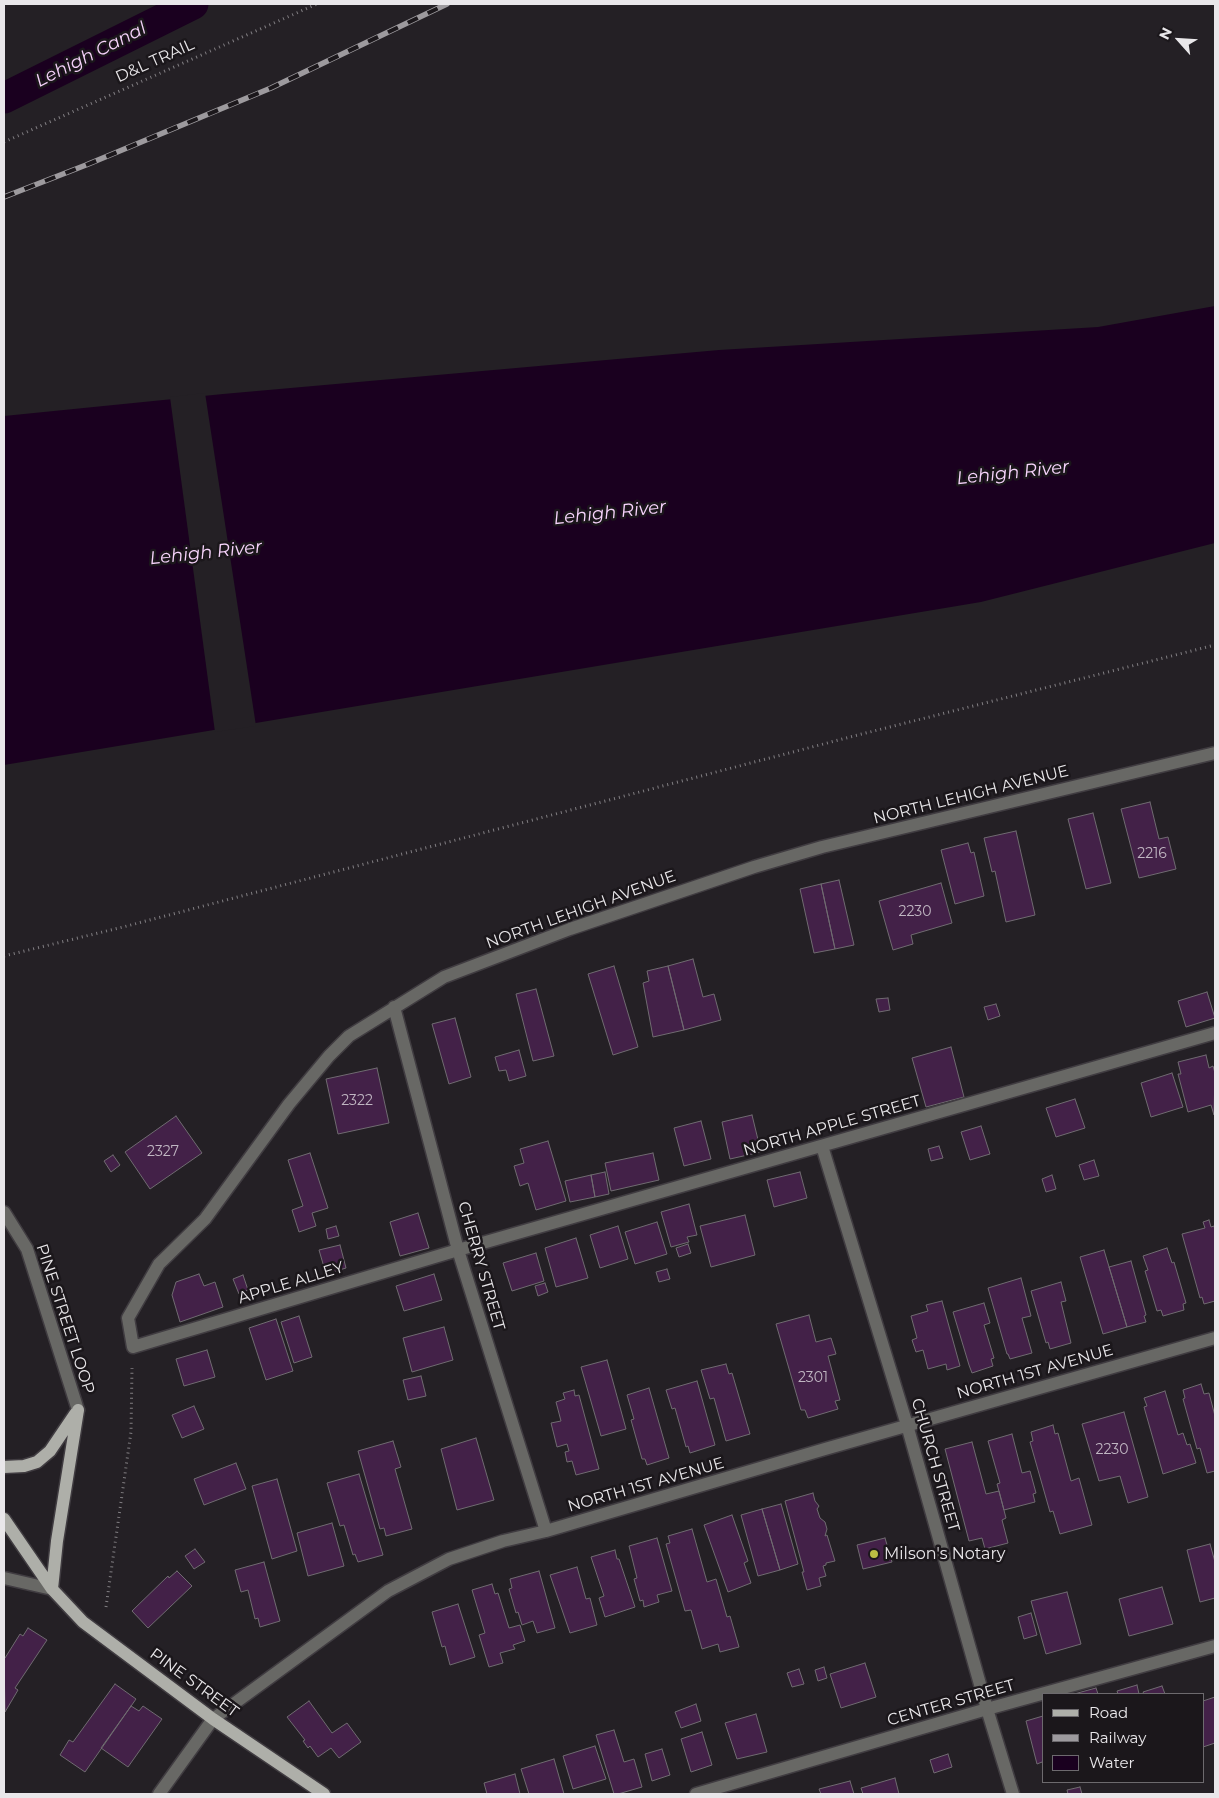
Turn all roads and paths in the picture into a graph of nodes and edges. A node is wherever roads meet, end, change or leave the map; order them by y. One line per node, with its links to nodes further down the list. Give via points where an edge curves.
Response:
1 (317, 4): 2 (path, D&L TRAIL)
2 (4, 142)
3 (1215, 645): 5 (path)
4 (1215, 753): 6 (street, NORTH LEHIGH AVENUE, via 832,845 754,867 570,929 444,977)
5 (4, 956)
6 (394, 1007): 10 (street, CHERRY STREET); 12 (street, NORTH LEHIGH AVENUE, via 349,1036 330,1056 289,1104 205,1219 159,1264 128,1318)
7 (1215, 1033): 8 (street, NORTH APPLE STREET)
8 (822, 1146): 10 (street, NORTH APPLE STREET); 14 (street, CHURCH STREET)
9 (4, 1212): 13 (street, PINE STREET LOOP, via 27,1249)
10 (458, 1250): 12 (street, APPLE ALLEY); 17 (street, CHERRY STREET)
11 (1215, 1338): 14 (street, NORTH 1ST AVENUE)
12 (133, 1347): 20 (path, via 131,1432)
13 (78, 1410): 15 (main road, via 50,1451 37,1462); 19 (main road)
14 (907, 1425): 17 (street, NORTH 1ST AVENUE); 24 (street, CHURCH STREET)
15 (4, 1467)
16 (4, 1519): 19 (main road, PINE STREET)
17 (546, 1531): 25 (street, NORTH 1ST AVENUE, via 449,1559 388,1591)
18 (4, 1578): 19 (street)
19 (52, 1589): 25 (main road, PINE STREET, via 83,1622)
20 (106, 1607)
21 (1215, 1646): 22 (street, CENTER STREET)
22 (1045, 1693)
23 (1042, 1694): 24 (street, CENTER STREET)
24 (987, 1709): 28 (street, CENTER STREET); 29 (street, CHURCH STREET)
25 (213, 1719): 26 (street, NORTH 1ST AVENUE); 27 (main road, PINE STREET)
26 (160, 1794)
27 (324, 1794)
28 (696, 1794)
29 (1013, 1794)

